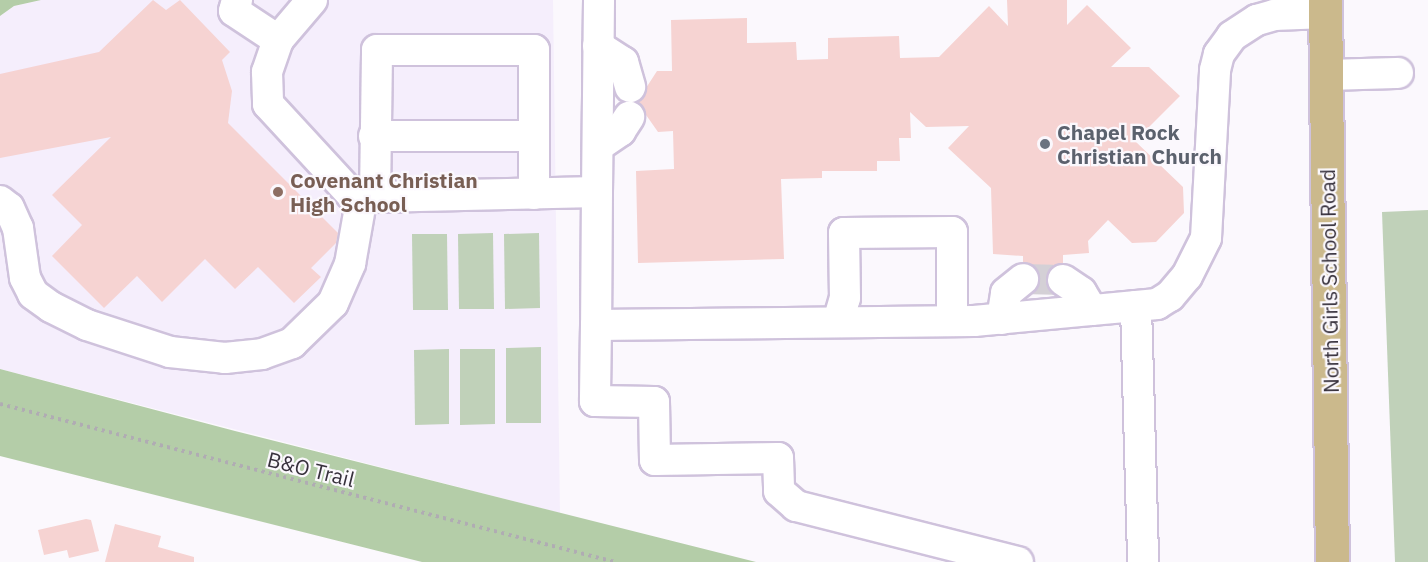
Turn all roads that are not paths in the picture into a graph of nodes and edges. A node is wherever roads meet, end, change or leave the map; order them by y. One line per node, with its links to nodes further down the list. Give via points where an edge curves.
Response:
1 (237, 0): 5 (lane, via 234,11)
2 (312, 0): 5 (lane)
3 (598, 0): 6 (lane)
4 (1325, 7): 8 (main road, North Girls School Road); 20 (lane, via 1257,20 1225,45 1215,70 1206,238 1187,276 1170,296 1157,304)
5 (278, 40): 16 (lane, via 267,72 268,104 352,195)
6 (598, 46): 9 (lane, via 623,62); 13 (lane)
7 (1398, 73): 8 (lane)
8 (1326, 75): 28 (main road, North Girls School Road)
9 (630, 87)
10 (629, 117): 13 (lane, via 620,131)
11 (374, 136): 12 (lane); 12 (lane, via 377,50 534,50); 16 (lane)
12 (534, 136): 15 (lane)
13 (598, 146): 14 (lane)
14 (597, 192): 15 (lane); 25 (lane)
15 (534, 194): 16 (lane)
16 (368, 196): 17 (lane, via 350,264 333,303 292,343 262,354 225,358 170,352 87,325 51,307 33,294 25,278 18,228 9,208)
17 (0, 201)
18 (1023, 279): 22 (lane, via 1006,293)
19 (1063, 280): 21 (lane, via 1081,292)
20 (1136, 306): 21 (lane); 27 (lane)
21 (1092, 310): 22 (lane)
22 (1002, 319): 23 (lane)
23 (952, 321): 24 (lane); 24 (lane, via 952,232 844,232 845,298)
24 (838, 322): 25 (lane)
25 (596, 325): 26 (lane, via 595,401 654,402 655,460 778,458 779,491 796,506)
26 (1018, 562)
27 (1143, 562)
28 (1332, 562)

